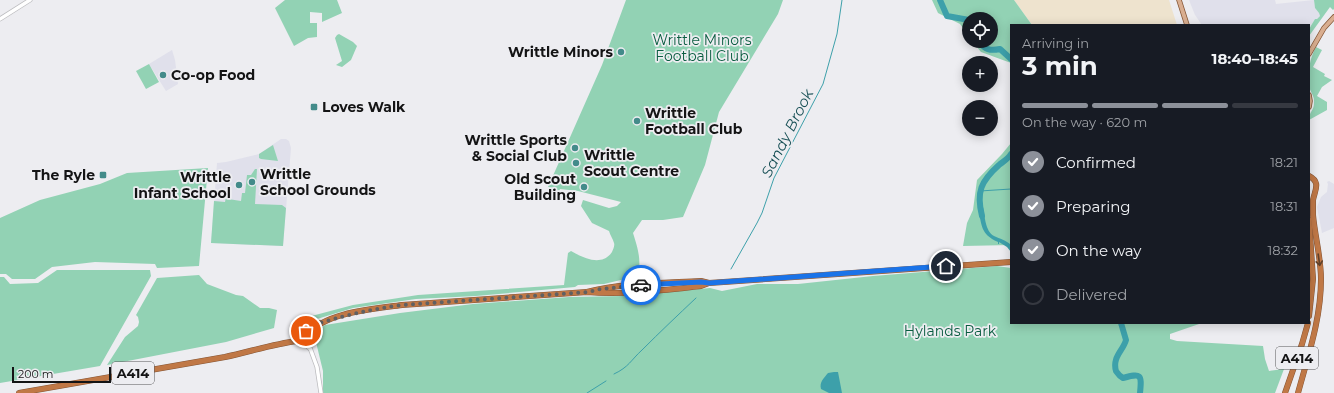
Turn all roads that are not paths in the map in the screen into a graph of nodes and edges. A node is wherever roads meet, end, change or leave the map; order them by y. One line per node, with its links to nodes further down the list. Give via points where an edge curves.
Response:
1 (30, 0): 4 (street)
2 (1179, 0): 5 (main road)
3 (1333, 17): 6 (main road)
4 (0, 19)
5 (1187, 24)
6 (1310, 52)
7 (1310, 177): 8 (highway, A414, via 1316,183)
8 (1315, 193): 9 (highway); 22 (highway, A414, one-way to 22, via 1313,215 1321,293 1316,328)
9 (1310, 197)
10 (1310, 235): 12 (highway, via 1313,279)
11 (1010, 262): 13 (highway, via 709,283 702,286 634,292 588,292 402,305 352,313)
12 (1310, 307)
13 (322, 323): 15 (highway); 17 (highway)
14 (1308, 324): 21 (highway, A414)
15 (301, 326): 16 (highway, via 294,328); 17 (highway, via 306,330)
16 (292, 335): 17 (highway, via 294,338); 18 (highway, A414)
17 (303, 338): 18 (highway, A414); 20 (street, via 310,349 319,376)
18 (281, 343): 19 (highway, A414, via 225,357)
19 (19, 393)
20 (321, 393)
21 (1285, 393)
22 (1298, 393)

